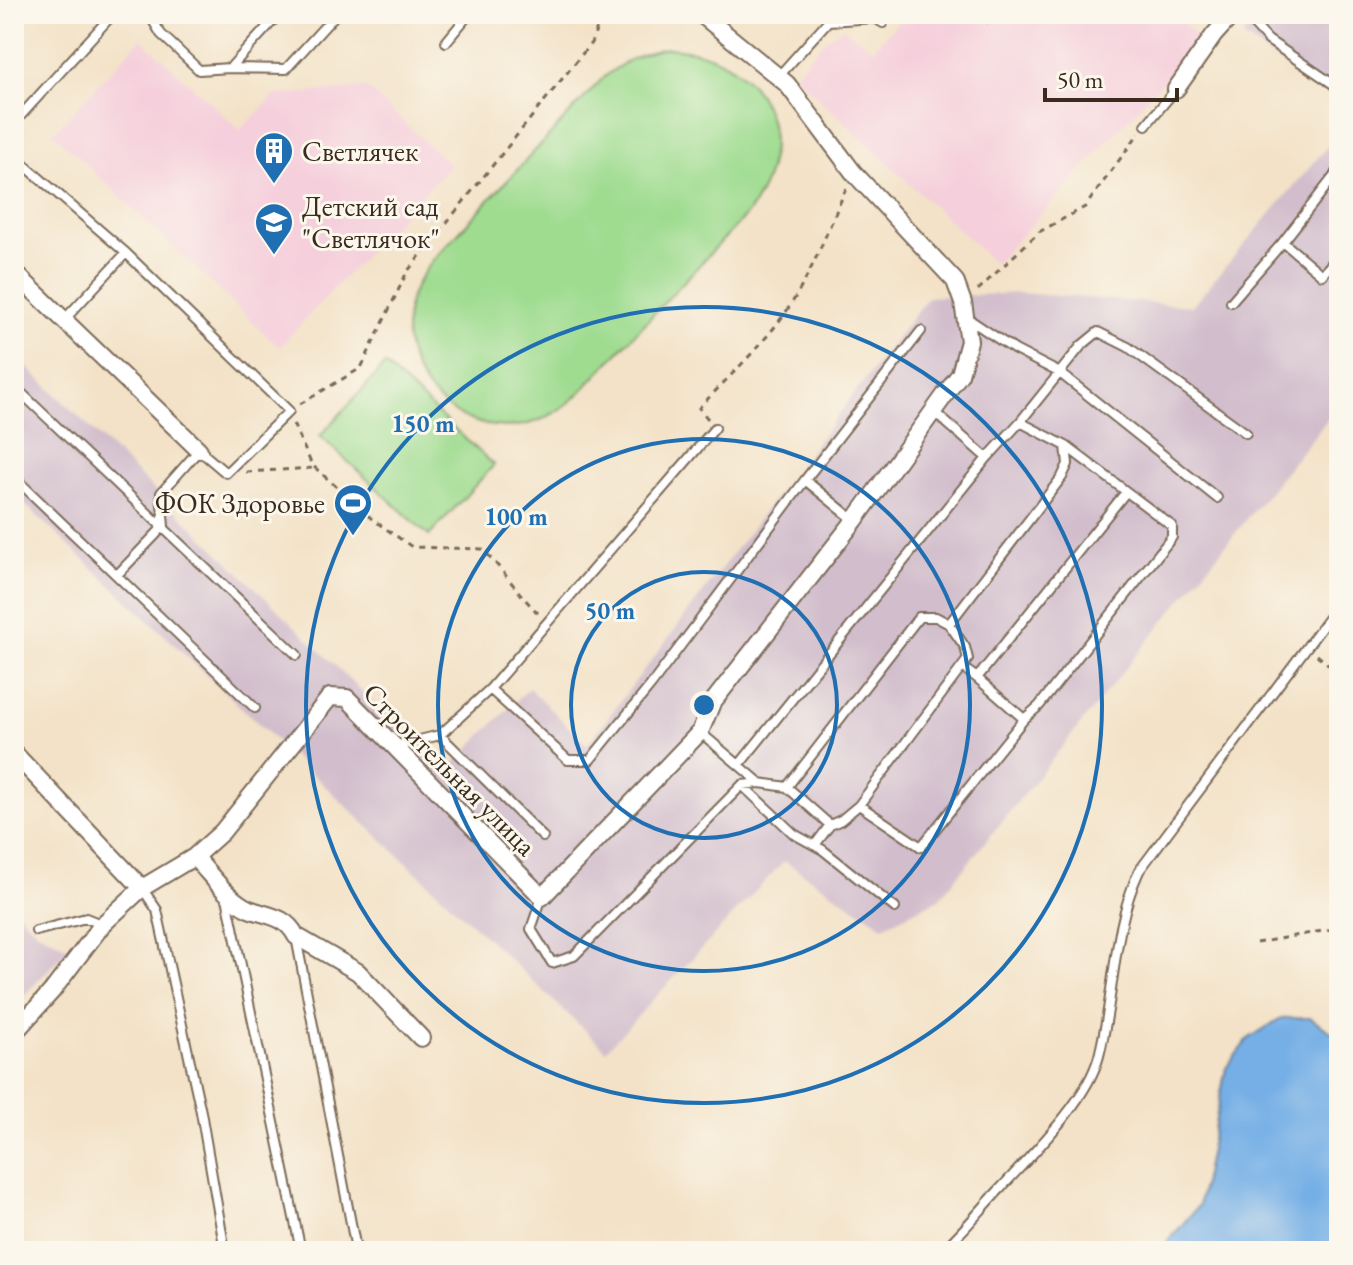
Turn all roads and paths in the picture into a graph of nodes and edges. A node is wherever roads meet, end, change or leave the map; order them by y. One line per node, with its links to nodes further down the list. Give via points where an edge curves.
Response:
1 (113, 14): 17 (lane)
2 (149, 14): 13 (lane, via 161,34 199,70)
3 (279, 14): 13 (lane)
4 (336, 14): 13 (lane, via 286,69)
5 (469, 14): 12 (lane)
6 (603, 14): 33 (path, via 591,43 407,272 361,368)
7 (701, 14): 14 (street)
8 (978, 14): 11 (path)
9 (1232, 15): 15 (lane); 16 (street)
10 (883, 23): 14 (lane, via 875,18 828,21)
11 (988, 23)
12 (446, 42)
13 (230, 68)
14 (778, 77): 21 (street)
15 (1339, 88)
16 (1176, 89): 18 (lane)
17 (14, 123)
18 (1146, 125): 27 (path, via 1085,207 1039,232)
19 (14, 156): 23 (lane)
20 (1339, 170): 22 (lane)
21 (853, 172): 27 (street, via 955,281); 35 (path, via 792,303 699,408)
22 (1283, 242): 24 (lane, via 1322,275); 26 (lane)
23 (126, 253): 28 (lane); 33 (lane)
24 (1339, 255)
25 (14, 272): 28 (street)
26 (1231, 302)
27 (964, 310): 30 (lane, via 1015,350); 32 (street, via 969,341 960,374)
28 (65, 319): 38 (street)
29 (921, 331): 43 (lane)
30 (1060, 373): 34 (lane); 36 (lane, via 1098,332 1128,347); 45 (lane)
31 (14, 386): 47 (lane)
32 (932, 410): 39 (lane); 46 (street)
33 (289, 411): 40 (path); 41 (lane)
34 (1020, 422): 37 (lane); 39 (lane)
35 (715, 428): 50 (lane)
36 (1246, 433)
37 (1066, 446): 44 (lane); 51 (lane, via 1068,464 1062,477)
38 (199, 450): 41 (lane); 47 (lane, via 161,493)
39 (987, 458): 64 (lane)
40 (316, 468): 41 (path); 50 (path, via 412,547 482,549 520,597)
41 (226, 473)
42 (14, 477): 48 (lane)
43 (805, 480): 46 (lane); 57 (lane, via 590,760 568,760)
44 (1126, 492): 56 (lane); 59 (lane, via 1172,526 1172,537)
45 (1217, 498)
46 (855, 520): 60 (street, via 712,703)
47 (164, 526): 48 (lane); 53 (lane)
48 (117, 575): 58 (lane)
49 (1339, 604): 52 (lane)
50 (548, 622): 57 (lane)
51 (949, 624): 54 (lane, via 965,647 968,659); 67 (lane, via 919,617)
52 (1308, 648): 55 (path); 87 (lane, via 1139,871 1119,931 1098,1059 1085,1086 1053,1130)
53 (297, 655)
54 (962, 667): 56 (lane); 68 (lane)
55 (1339, 673)
56 (977, 678): 59 (lane)
57 (490, 689): 61 (lane)
58 (255, 708)
59 (1024, 719): 68 (lane, via 921,847)
60 (700, 732): 64 (lane); 75 (street)
61 (440, 735): 62 (lane); 70 (lane)
62 (394, 747): 72 (street, Строительная улица, via 347,698 330,697 222,832); 75 (street, Строительная улица)
63 (14, 753): 73 (street)
64 (739, 765): 65 (lane)
65 (760, 783): 66 (lane); 67 (lane)
66 (742, 785): 71 (lane, via 794,834); 75 (lane, via 574,956 552,963 531,929)
67 (787, 787): 69 (lane)
68 (859, 805): 69 (lane)
69 (830, 825): 71 (lane)
70 (543, 837)
71 (815, 845): 76 (lane)
72 (194, 857): 73 (street); 74 (street)
73 (142, 888): 77 (street); 85 (lane, via 157,910)
74 (226, 890): 80 (street, via 247,908 281,918); 86 (lane)
75 (542, 897)
76 (895, 908)
77 (102, 925): 79 (lane, via 86,918); 82 (street)
78 (1339, 928): 81 (path)
79 (36, 931)
80 (296, 936): 83 (street, via 358,972); 84 (lane)
81 (1256, 943)
82 (14, 1033)
83 (421, 1038)
84 (355, 1244)
85 (225, 1251)
86 (301, 1251)
87 (942, 1251)

